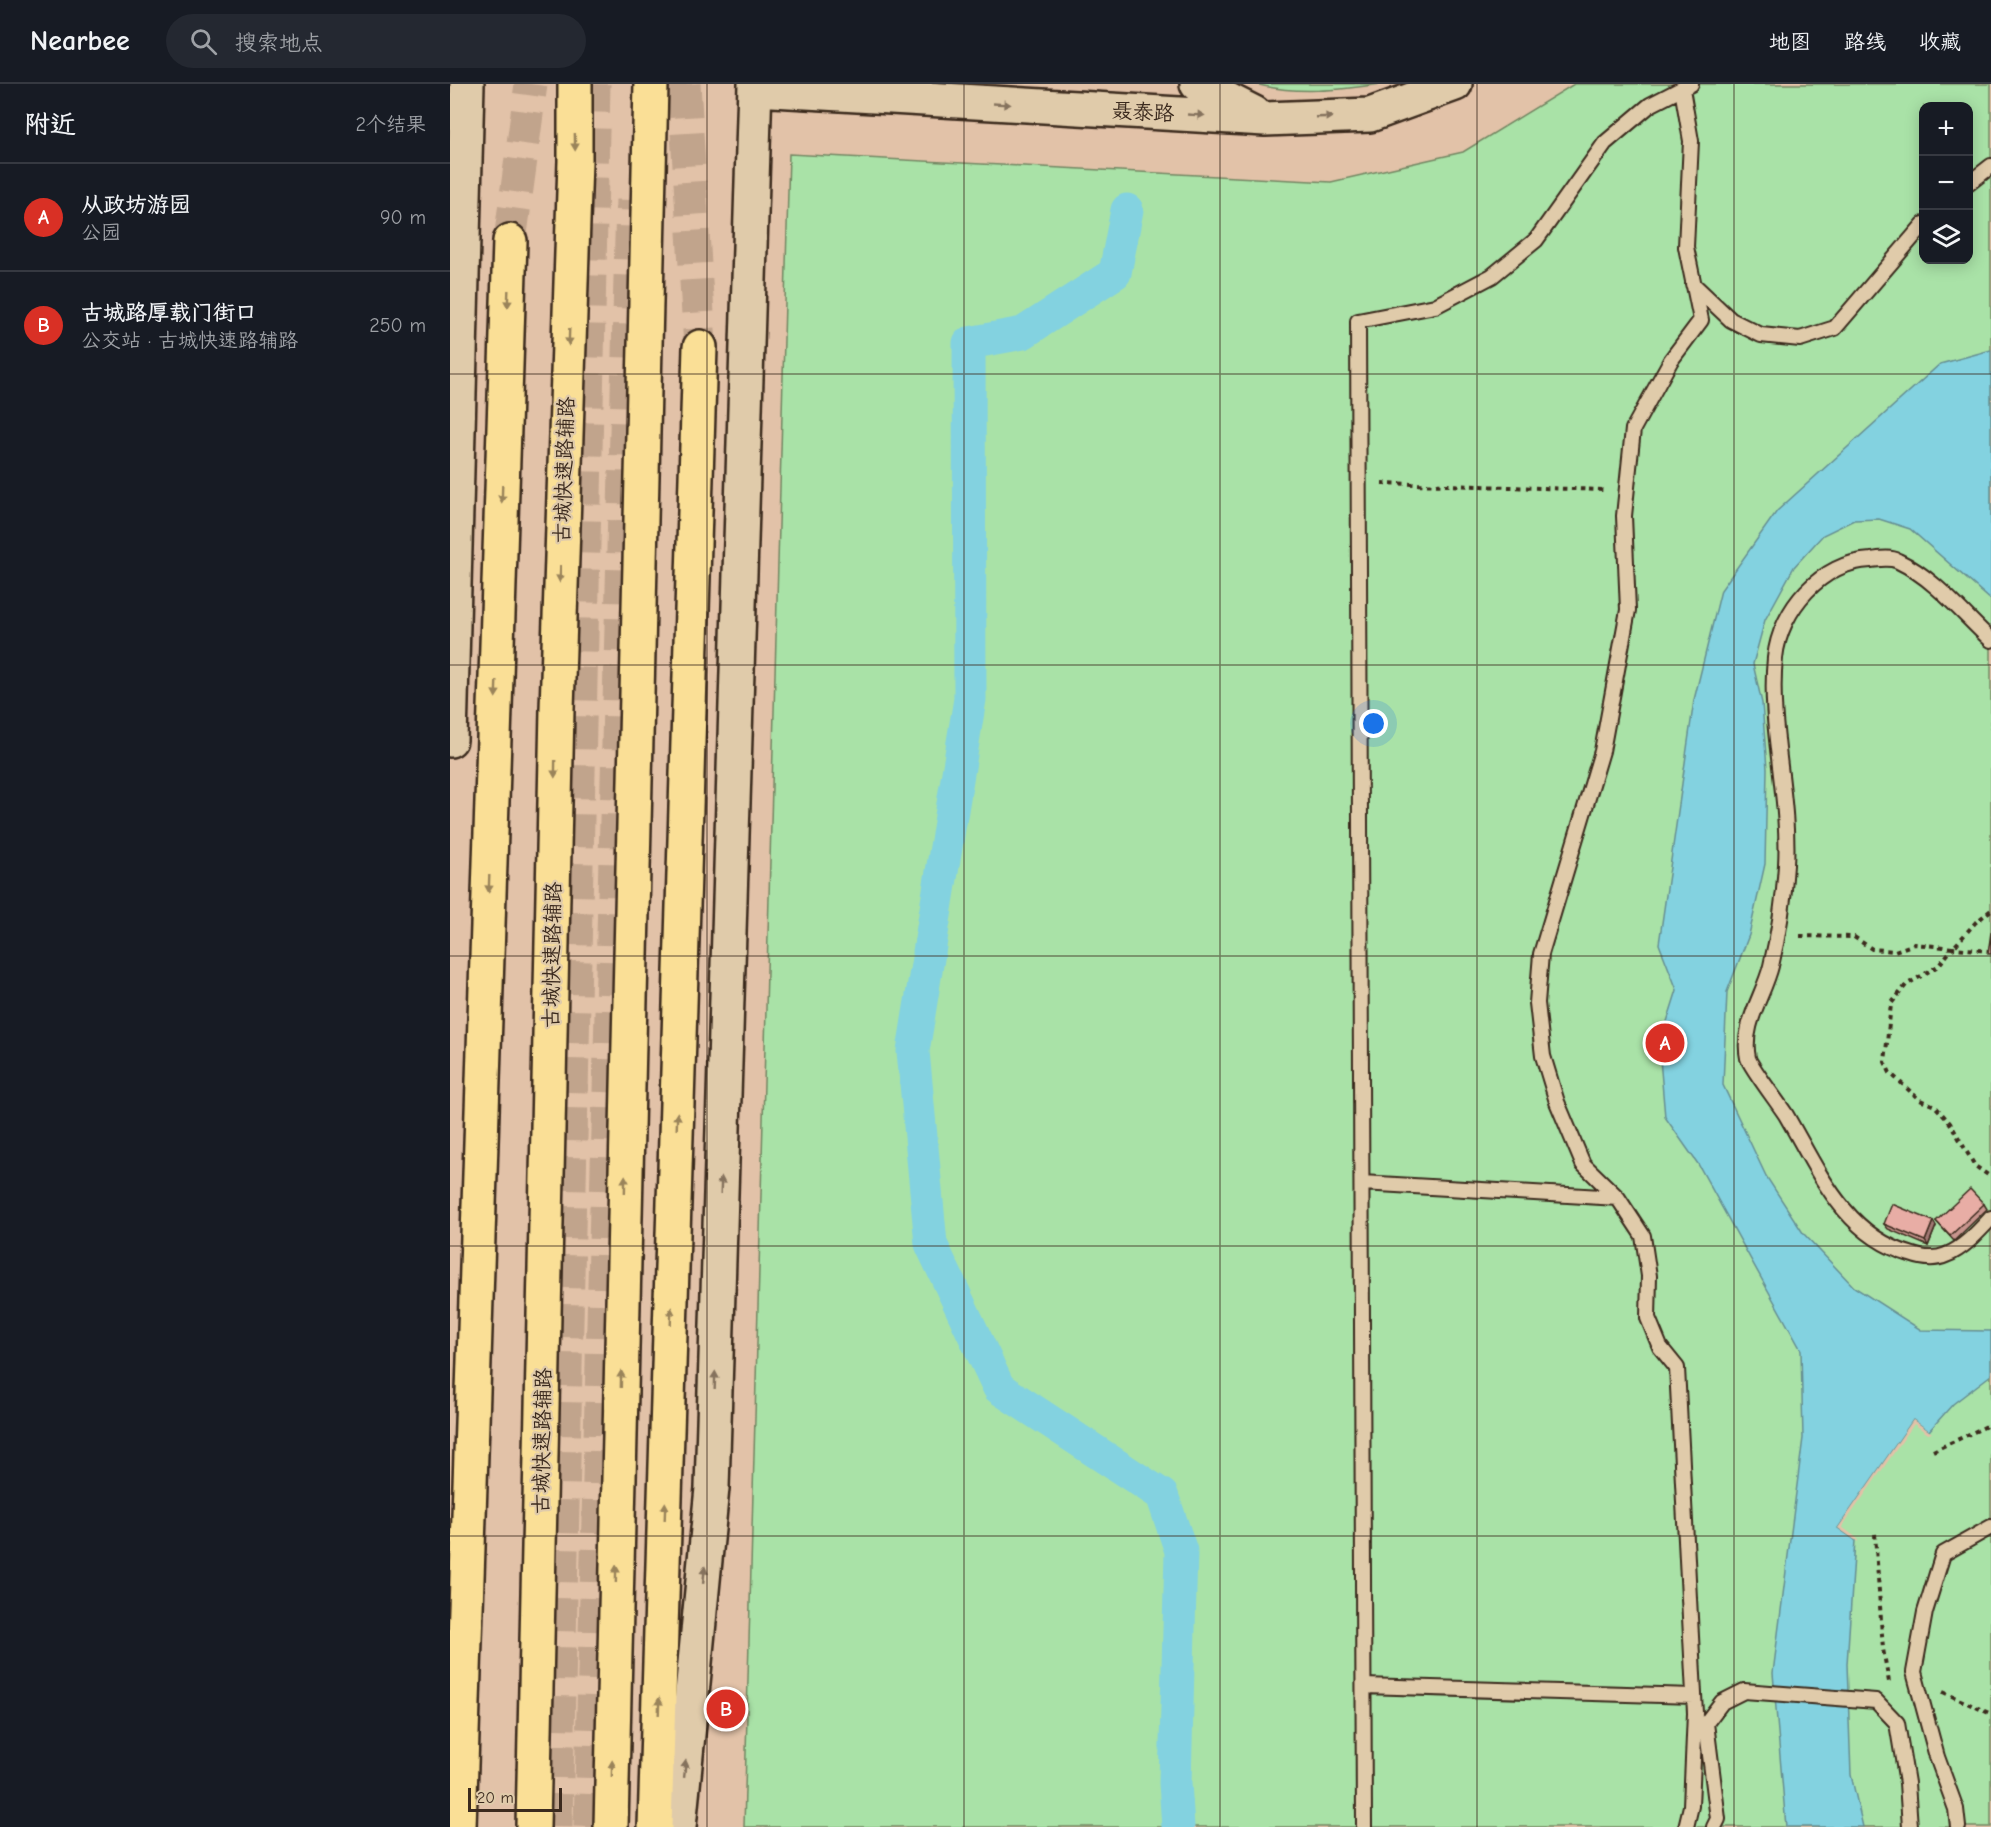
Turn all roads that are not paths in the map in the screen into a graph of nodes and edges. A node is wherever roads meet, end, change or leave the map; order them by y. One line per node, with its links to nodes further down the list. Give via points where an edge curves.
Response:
1 (467, 84): 16 (main road)
2 (574, 84): 25 (main road, 古城快速路辅路, one-way to 25, via 575,161 556,709)
3 (651, 84): 26 (main road, one-way to 3)
4 (1197, 84): 8 (main road)
5 (1455, 84): 8 (main road, 聂泰路, one-way to 5, via 1370,115)
6 (1686, 86): 13 (lane, via 1691,141 1686,246); 18 (lane, via 1650,105 1605,143 1536,240 1492,276 1435,306 1358,321)
7 (755, 87): 8 (main road, 聂泰路, one-way to 8); 28 (main road, one-way to 7, via 712,1488)
8 (1265, 119)
9 (1991, 166): 10 (lane)
10 (1973, 180)
11 (1919, 229): 13 (lane, via 1835,328 1800,339 1761,335 1731,320)
12 (510, 241): 24 (main road, one-way to 24)
13 (1693, 284): 19 (lane, via 1701,320 1671,360 1633,429 1624,516 1628,610 1602,751 1541,954 1537,1003 1543,1056 1557,1102 1583,1164)
14 (700, 347): 27 (main road, one-way to 14)
15 (1991, 640): 20 (lane, via 1924,577 1895,559 1856,560 1827,571 1784,623 1775,656 1774,699 1786,820 1786,865 1770,969 1753,1011 1747,1048 1748,1061 1785,1115 1821,1180 1857,1226 1892,1249 1923,1258 1947,1255)
16 (451, 645): 17 (main road)
17 (450, 740)
18 (1362, 1183): 19 (lane); 22 (lane)
19 (1618, 1198): 23 (lane, via 1643,1236 1649,1276 1648,1318 1660,1347 1677,1368)
20 (1991, 1218)
21 (1991, 1527): 33 (lane, via 1943,1554 1925,1612 1914,1672)
22 (1364, 1686): 23 (lane); 29 (lane)
23 (1694, 1696): 30 (lane, via 1691,1806)
24 (459, 1827)
25 (533, 1827)
26 (611, 1827)
27 (655, 1827)
28 (679, 1827)
29 (1364, 1827)
30 (1686, 1827)
31 (1714, 1827): 32 (lane, via 1718,1819 1706,1723 1722,1702 1743,1691 1876,1701 1897,1723)
32 (1910, 1827)
33 (1958, 1827)

